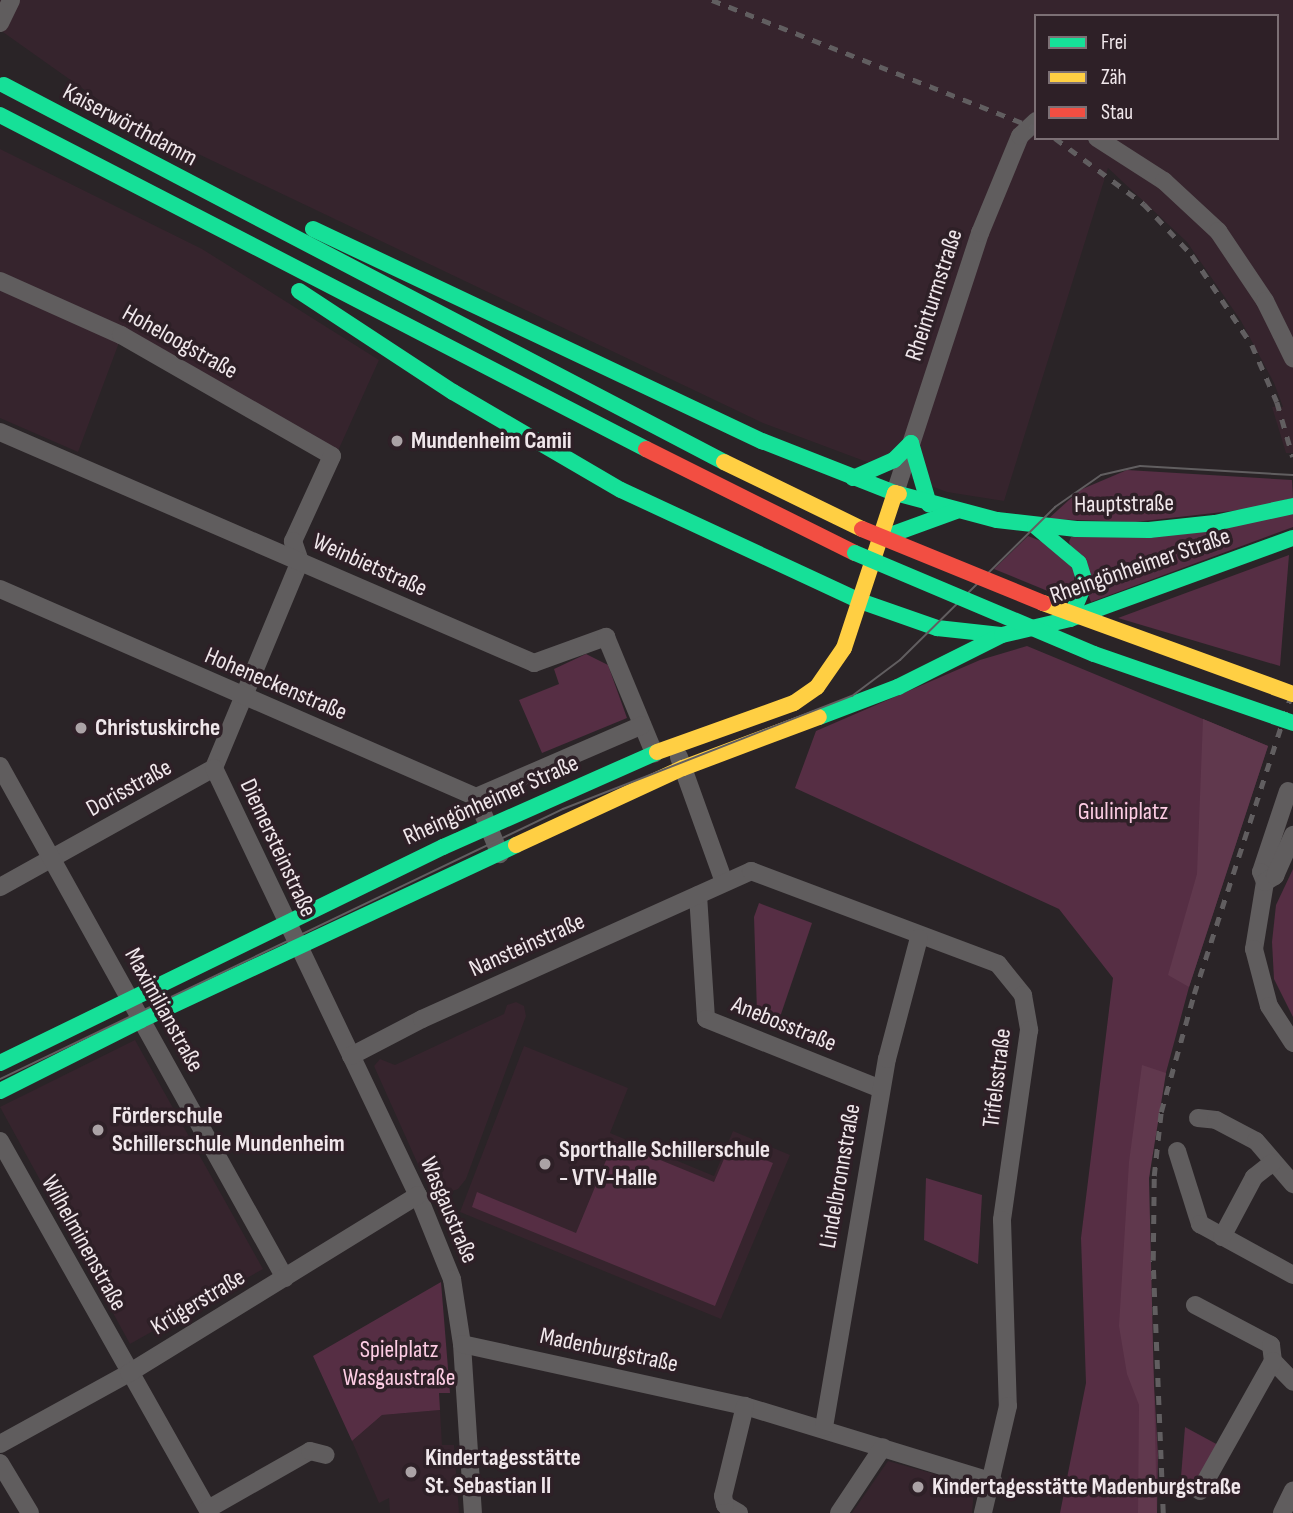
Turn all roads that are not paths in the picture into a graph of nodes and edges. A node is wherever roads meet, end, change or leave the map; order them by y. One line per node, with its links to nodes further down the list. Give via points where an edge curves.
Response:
1 (4, 85): 6 (main road, Kaiserwörthdamm)
2 (0, 116): 5 (main road, Kaiserwörthdamm)
3 (1034, 123): 10 (street, Rheinturmstraße, via 1020,136 980,233)
4 (1100, 140): 8 (street, via 1164,181 1218,231 1265,301)
5 (162, 199): 21 (main road, via 453,392 621,491); 26 (main road, bridge, via 762,510 1107,659)
6 (234, 206): 11 (main road, via 358,246 636,382); 24 (main road, bridge, via 624,412 862,528 1122,635)
7 (0, 281): 19 (street, Hoheloogstraße, via 121,335 332,456 293,541)
8 (1293, 358)
9 (0, 432): 19 (street, Weinbietstraße)
10 (911, 443): 11 (main road, via 894,460); 12 (street, Rheinturmstraße); 13 (main road)
11 (853, 478): 12 (main road)
12 (895, 493): 13 (main road); 18 (main road, Rheingönheimer Straße)
13 (929, 504): 15 (main road)
14 (1293, 506): 16 (main road, Hauptstraße, via 1215,523 1149,530)
15 (956, 511): 16 (main road, Hauptstraße); 18 (main road)
16 (1034, 526): 22 (main road, via 1079,563 1085,583)
17 (1293, 537): 22 (main road, Rheingönheimer Straße)
18 (882, 538): 21 (main road, Rheingönheimer Straße)
19 (300, 561): 25 (street); 27 (street, Weinbietstraße, via 534,663 606,637)
20 (0, 589): 25 (street, Hoheneckenstraße)
21 (860, 601): 23 (main road, via 937,628); 28 (main road, Rheingönheimer Straße, via 844,648 817,687 794,703)
22 (1070, 619): 23 (main road, Rheingönheimer Straße)
23 (1002, 635): 32 (main road, via 886,692)
24 (1293, 694)
25 (246, 699): 31 (street); 34 (street, Hoheneckenstraße)
26 (1293, 723)
27 (642, 725): 29 (street, Weinbietstraße); 34 (street, Rheingönheimer Straße)
28 (676, 749): 29 (main road, Rheingönheimer Straße); 32 (street)
29 (654, 753): 35 (main road, Rheingönheimer Straße)
30 (0, 766): 38 (street, Maximilianstraße)
31 (214, 768): 38 (street, Dorisstraße); 43 (street, Diemersteinstraße)
32 (684, 768): 37 (main road); 40 (street)
33 (1291, 788): 39 (street, via 1261,872)
34 (476, 797): 35 (street)
35 (488, 827): 37 (street); 43 (main road, Rheingönheimer Straße)
36 (1293, 835): 39 (street, via 1275,876)
37 (500, 853): 45 (main road)
38 (49, 859): 41 (street, Dorisstraße); 46 (street, Maximilianstraße)
39 (1265, 881): 48 (street, via 1255,923 1256,963 1269,1006)
40 (724, 883): 42 (street, Nansteinstraße); 44 (street, Trifelsstraße, via 751,872)
41 (0, 887)
42 (698, 895): 49 (street, Nansteinstraße, via 422,1019); 51 (street, Anebosstraße, via 706,1019)
43 (286, 923): 45 (street, Diemersteinstraße); 46 (main road, Rheingönheimer Straße)
44 (919, 938): 51 (street, Lindelbronnstraße); 73 (street, Trifelsstraße, via 982,954 998,964 1013,978 1028,1012 1002,1220 1002,1288 1010,1375)
45 (297, 949): 47 (main road); 49 (street, Wasgaustraße)
46 (128, 998): 47 (street, Maximilianstraße); 50 (main road, Rheingönheimer Straße)
47 (141, 1020): 52 (main road); 61 (street, Maximilianstraße)
48 (1293, 1043)
49 (351, 1056): 58 (street, Wasgaustraße)
50 (0, 1063)
51 (881, 1089): 68 (street, Lindelbronnstraße)
52 (0, 1091)
53 (1198, 1118): 56 (street, via 1216,1120 1256,1141)
54 (0, 1141): 65 (street, Wilhelminenstraße)
55 (1177, 1150): 59 (street, via 1200,1224)
56 (1272, 1163): 57 (street); 59 (street, via 1254,1177)
57 (1293, 1184)
58 (418, 1195): 61 (street, Krügerstraße); 63 (street, Wasgaustraße, via 452,1279)
59 (1222, 1237): 60 (street)
60 (1293, 1275)
61 (285, 1278): 65 (street, Krügerstraße)
62 (1195, 1305): 64 (street, via 1270,1345)
63 (462, 1344): 67 (street, Madenburgstraße); 78 (street, Wasgaustraße)
64 (1273, 1361): 66 (street); 75 (street)
65 (129, 1373): 69 (street, Krügerstraße); 76 (street, Wilhelminenstraße)
66 (1293, 1382)
67 (745, 1406): 68 (street, Madenburgstraße); 79 (street, via 723,1496 725,1506)
68 (824, 1427): 70 (street, Madenburgstraße)
69 (0, 1444)
70 (883, 1447): 73 (street, Madenburgstraße); 80 (street)
71 (326, 1455): 76 (street, via 310,1451)
72 (0, 1463): 77 (street)
73 (993, 1482): 81 (street, Trifelsstraße)
74 (1293, 1490): 82 (street)
75 (1199, 1491)
76 (209, 1511)
77 (30, 1513)
78 (473, 1513)
79 (739, 1513)
80 (839, 1513)
81 (983, 1513)
82 (1282, 1513)

